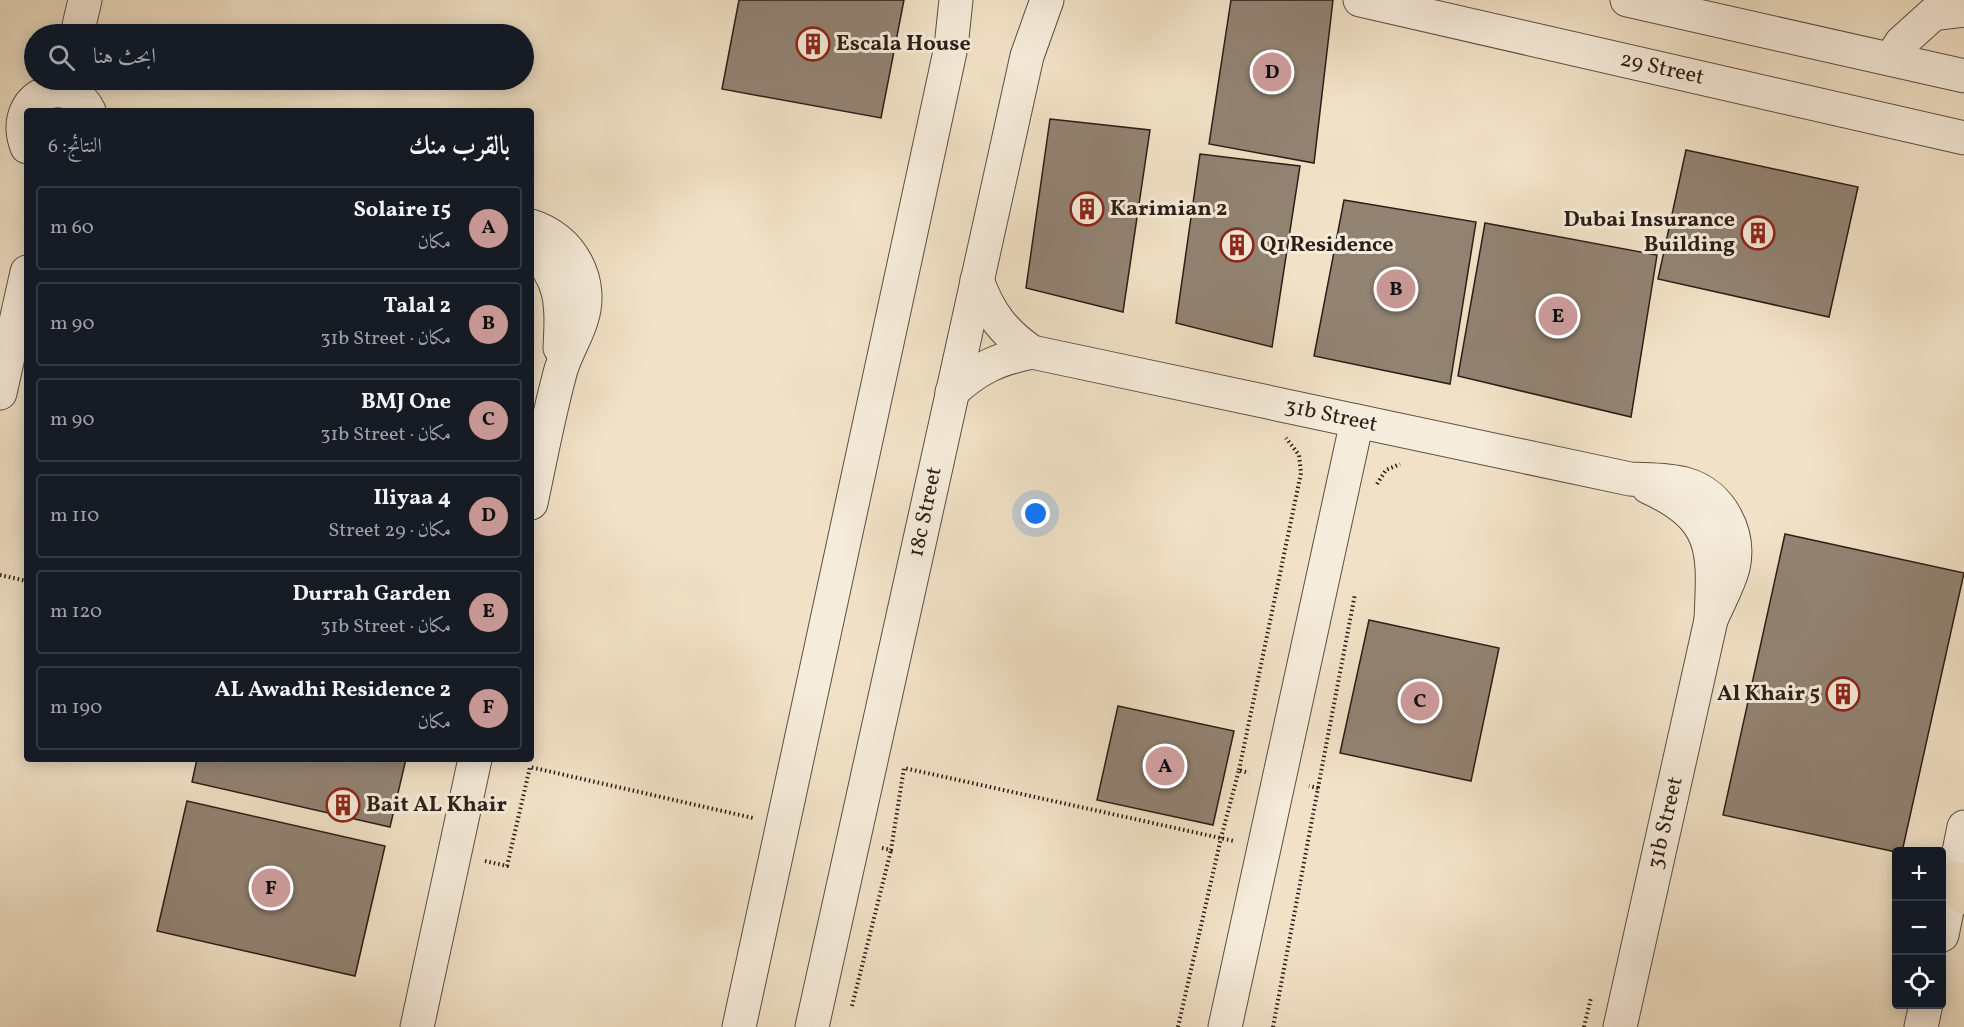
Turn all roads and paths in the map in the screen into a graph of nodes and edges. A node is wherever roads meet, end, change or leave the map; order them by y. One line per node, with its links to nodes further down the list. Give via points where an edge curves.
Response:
1 (86, 0): 7 (street)
2 (956, 0): 38 (street, via 949,58)
3 (1047, 0): 18 (street, 18c Street, via 1027,56)
4 (1360, 0): 14 (street, 29 Street)
5 (1627, 0): 8 (street)
6 (1964, 10): 8 (street, via 1933,14 1901,43)
7 (80, 24)
8 (1891, 59): 9 (street)
9 (1964, 75)
10 (73, 99): 11 (street); 12 (street)
11 (0, 106)
12 (27, 108)
13 (24, 114): 15 (street)
14 (1964, 138)
15 (18, 139)
16 (534, 227): 21 (street, via 560,241 578,264 583,278 581,321)
17 (534, 252): 21 (street, via 550,271 560,295)
18 (976, 280): 20 (street, 31b Street, via 997,321); 22 (street, 18c Street)
19 (24, 285): 23 (street)
20 (1032, 352): 22 (street, 31b Street, via 988,364); 24 (street, 31b Street)
21 (559, 374): 28 (street)
22 (952, 392): 41 (street, 18c Street)
23 (0, 393)
24 (1357, 421): 36 (street); 57 (street, 31b Street, via 1630,479 1688,485 1723,511 1734,539 1735,554 1711,620)
25 (1279, 435): 35 (path, via 1299,455 1301,473)
26 (1406, 461): 27 (path, via 1386,470)
27 (1374, 488)
28 (534, 489)
29 (0, 575): 30 (path)
30 (24, 580)
31 (1355, 592): 37 (path)
32 (907, 757): 34 (path)
33 (474, 762): 44 (street)
34 (904, 768): 40 (path); 43 (path)
35 (1239, 770): 36 (path); 40 (path)
36 (1279, 782): 37 (path); 42 (street)
37 (1318, 788): 55 (path)
38 (783, 825): 44 (path, via 530,767 507,866); 51 (street)
39 (1964, 827): 45 (street)
40 (1221, 838): 42 (path); 53 (path)
41 (853, 841): 43 (path); 52 (street, 18c Street)
42 (1264, 848): 54 (street)
43 (891, 850): 49 (path)
44 (454, 854): 50 (street)
45 (1959, 888): 46 (street)
46 (1946, 922)
47 (1593, 992): 56 (path)
48 (1925, 1009): 58 (street)
49 (849, 1016)
50 (417, 1027)
51 (739, 1027)
52 (812, 1027)
53 (1178, 1027)
54 (1225, 1027)
55 (1273, 1027)
56 (1584, 1027)
57 (1620, 1027)
58 (1921, 1027)

